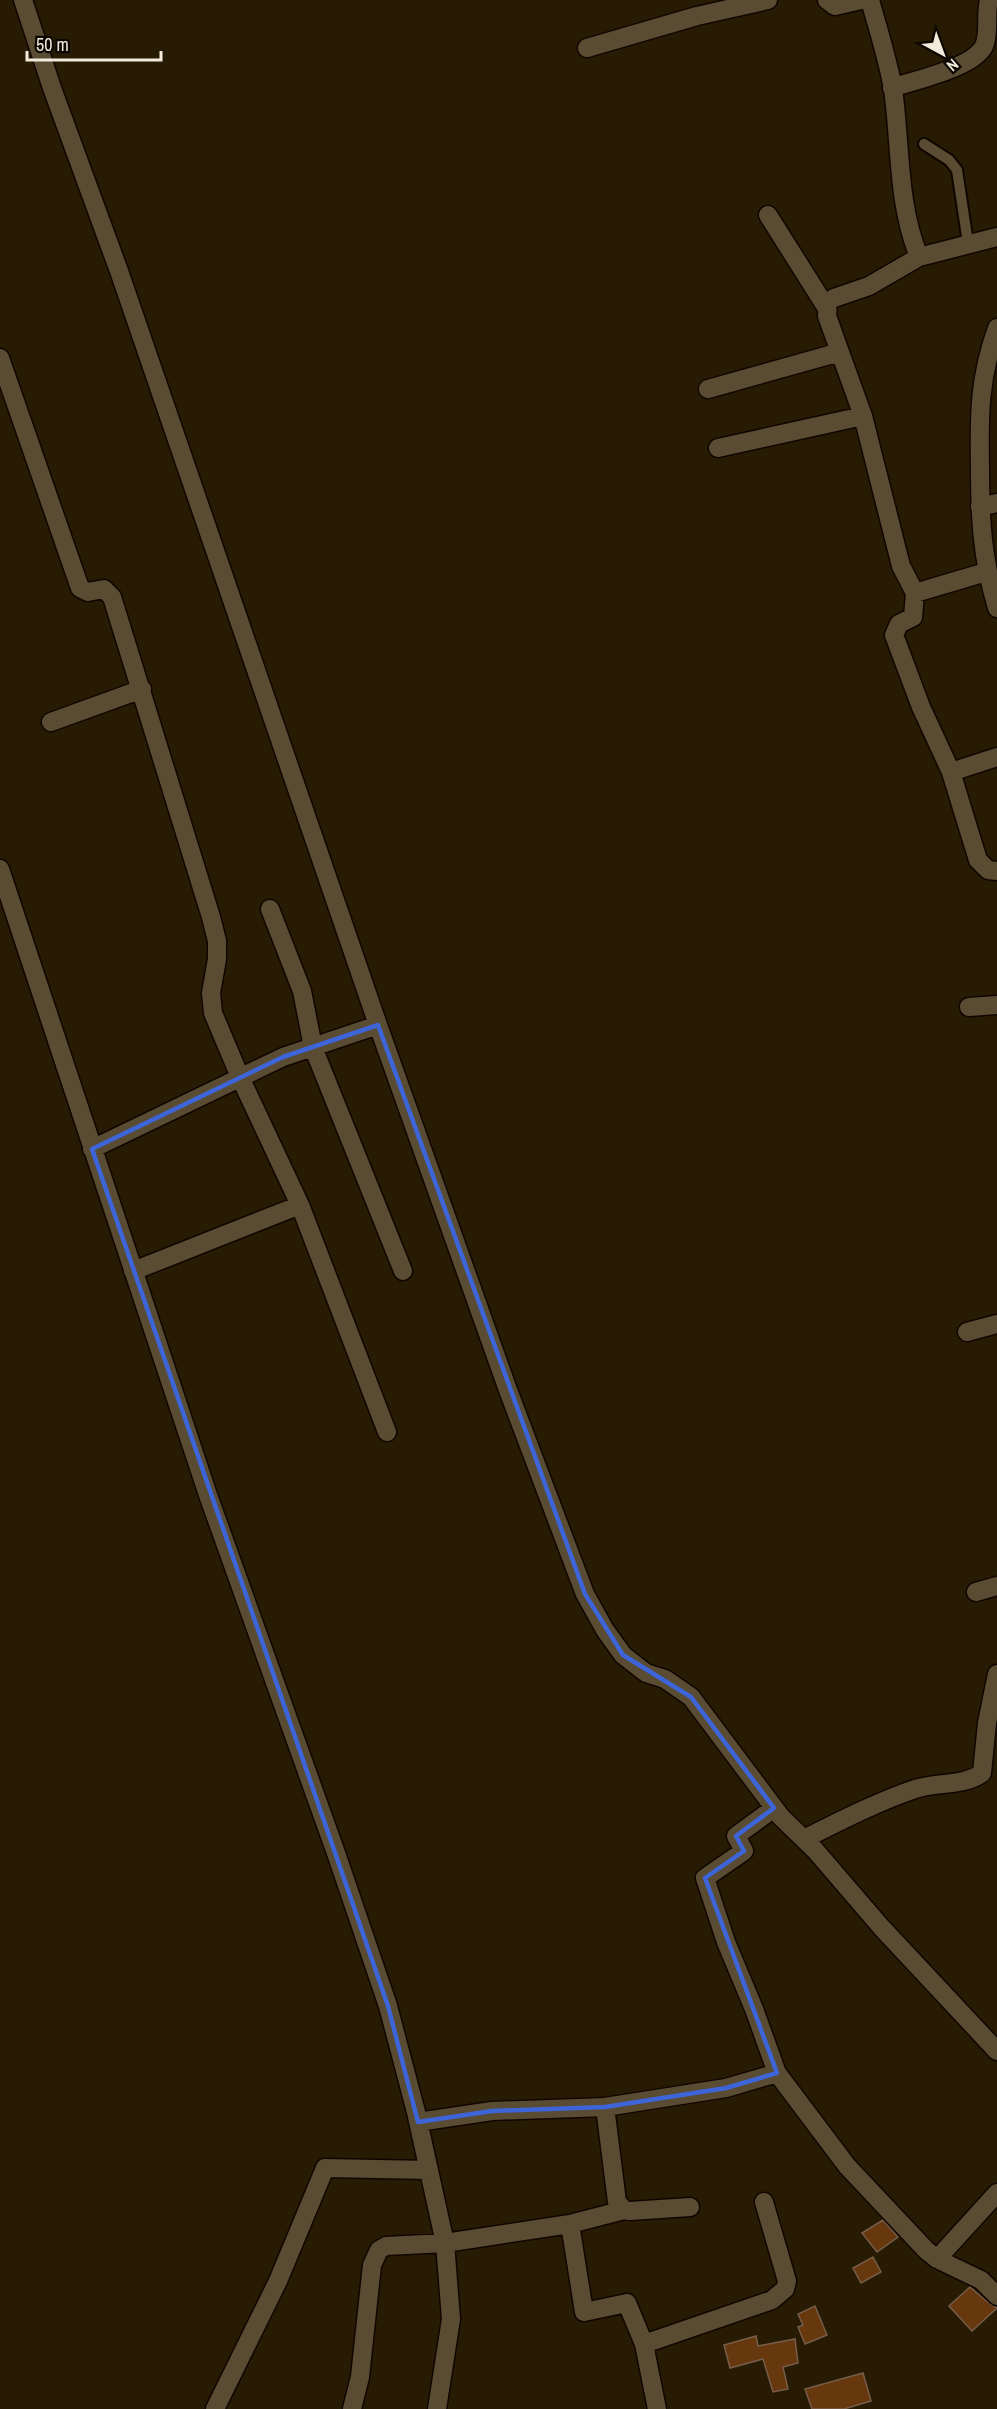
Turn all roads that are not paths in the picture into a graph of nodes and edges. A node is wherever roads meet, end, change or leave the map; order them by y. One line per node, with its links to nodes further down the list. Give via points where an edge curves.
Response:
1 (23, 0): 34 (street)
2 (768, 0): 7 (street)
3 (827, 0): 4 (street, via 835,6)
4 (861, 0)
5 (870, 0): 8 (street)
6 (989, 0): 8 (street, via 985,44 974,57 959,66)
7 (587, 48)
8 (892, 88): 13 (street, via 902,198)
9 (924, 144): 12 (lane, via 957,170)
10 (768, 215): 14 (street)
11 (997, 237): 12 (street)
12 (968, 243): 13 (street)
13 (919, 257): 14 (street, via 869,286 834,298)
14 (826, 307): 16 (street)
15 (997, 328): 21 (street, via 979,405)
16 (840, 352): 18 (street); 19 (street)
17 (0, 358): 25 (street, via 80,588 84,592 108,591)
18 (708, 389)
19 (863, 416): 20 (street); 23 (street, via 895,548)
20 (718, 448)
21 (988, 505): 22 (street)
22 (986, 572): 23 (street); 24 (street)
23 (915, 593): 28 (street, via 913,617 899,624 894,635)
24 (997, 608)
25 (142, 689): 26 (street); 36 (street, via 211,917 217,941 211,993 213,1013)
26 (51, 722)
27 (997, 757): 28 (street)
28 (951, 772): 30 (street, via 978,860 988,870)
29 (0, 868): 37 (street)
30 (997, 871)
31 (270, 909): 35 (street, via 302,991)
32 (997, 1005): 33 (street)
33 (969, 1007)
34 (378, 1025): 35 (street); 48 (street, via 585,1594 623,1655 691,1697)
35 (313, 1047): 36 (street); 40 (street)
36 (240, 1077): 37 (street); 38 (street)
37 (92, 1149): 39 (street)
38 (300, 1205): 39 (street); 43 (street)
39 (133, 1271): 53 (street, via 388,2006)
40 (403, 1271)
41 (997, 1324): 42 (street)
42 (968, 1332)
43 (387, 1432)
44 (997, 1586): 45 (street)
45 (976, 1592)
46 (997, 1674): 47 (street, via 987,1723)
47 (990, 1774): 49 (street, via 905,1792)
48 (774, 1808): 49 (street); 51 (street, via 736,1836 744,1851 705,1878)
49 (804, 1839): 50 (street)
50 (997, 2051)
51 (777, 2073): 52 (street, via 726,2088); 61 (street, via 847,2166)
52 (605, 2107): 53 (street, via 492,2111); 58 (street, via 616,2202)
53 (418, 2122): 54 (street)
54 (429, 2170): 60 (street); 64 (street, via 325,2168 278,2281)
55 (997, 2193): 61 (street)
56 (764, 2202): 63 (street, via 787,2281 785,2289 772,2300)
57 (690, 2207): 58 (street)
58 (624, 2210): 59 (street)
59 (570, 2224): 60 (street); 63 (street, via 584,2312 627,2303)
60 (445, 2243): 65 (street, via 386,2246 374,2256 360,2378); 66 (street, via 451,2319)
61 (937, 2259): 62 (street, via 981,2280)
62 (997, 2296)
63 (644, 2344): 67 (street)
64 (215, 2409)
65 (352, 2409)
66 (437, 2409)
67 (657, 2409)

